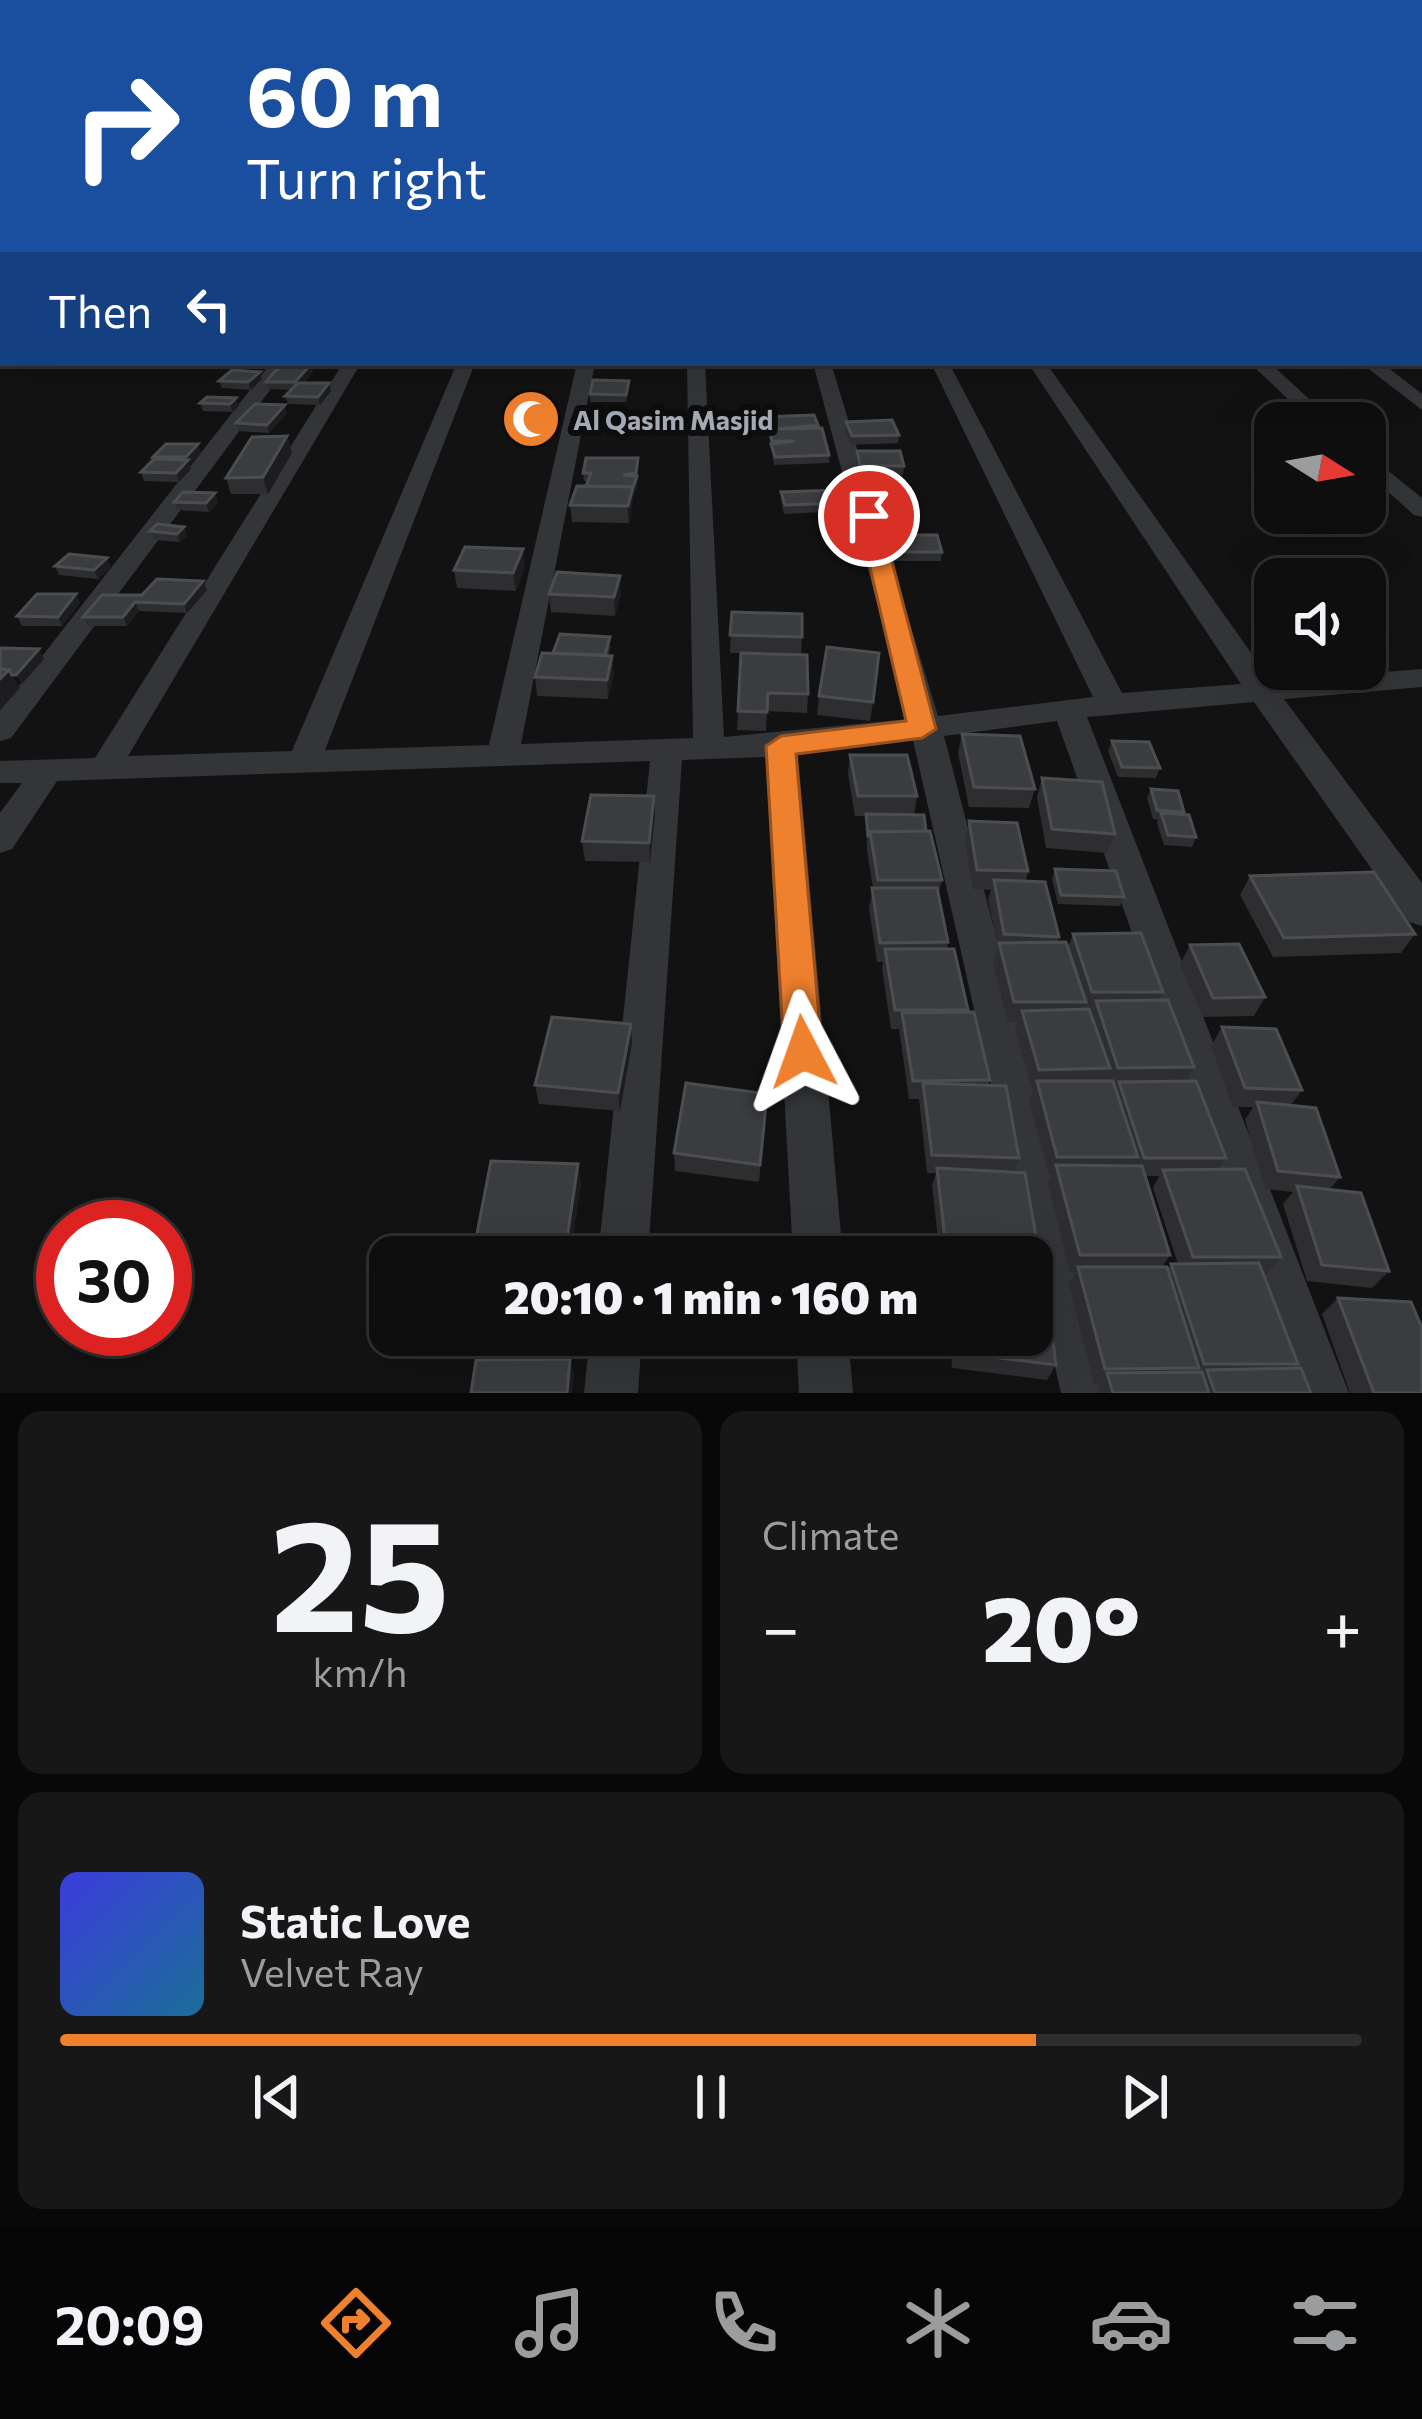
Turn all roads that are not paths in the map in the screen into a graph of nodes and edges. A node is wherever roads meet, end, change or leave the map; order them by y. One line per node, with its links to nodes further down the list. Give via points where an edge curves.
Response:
1 (279, 366): 20 (street)
2 (350, 366): 26 (street)
3 (465, 366): 25 (street)
4 (585, 366): 24 (street)
5 (696, 366): 22 (street)
6 (822, 366): 19 (street)
7 (942, 366): 17 (street)
8 (1039, 366): 16 (street)
9 (1262, 366): 11 (street)
10 (1374, 366): 12 (street)
11 (1302, 402)
12 (1422, 404)
13 (1386, 478): 14 (street)
14 (1422, 510)
15 (1422, 678): 16 (street)
16 (1264, 691): 17 (street); 30 (street)
17 (1112, 704): 18 (street)
18 (1069, 711): 19 (street); 38 (street)
19 (922, 729): 21 (street); 37 (street)
20 (0, 731)
21 (781, 746): 22 (street); 32 (street)
22 (709, 747): 23 (street)
23 (667, 750): 24 (street); 31 (street)
24 (502, 757): 25 (street)
25 (302, 764): 26 (street)
26 (104, 770): 27 (street)
27 (47, 771): 28 (street); 29 (street)
28 (0, 772)
29 (0, 840)
30 (1422, 911)
31 (625, 1236)
32 (816, 1236)
33 (614, 1356): 35 (street)
34 (823, 1356): 36 (street)
35 (611, 1393)
36 (826, 1393)
37 (1088, 1393)
38 (1322, 1393)

